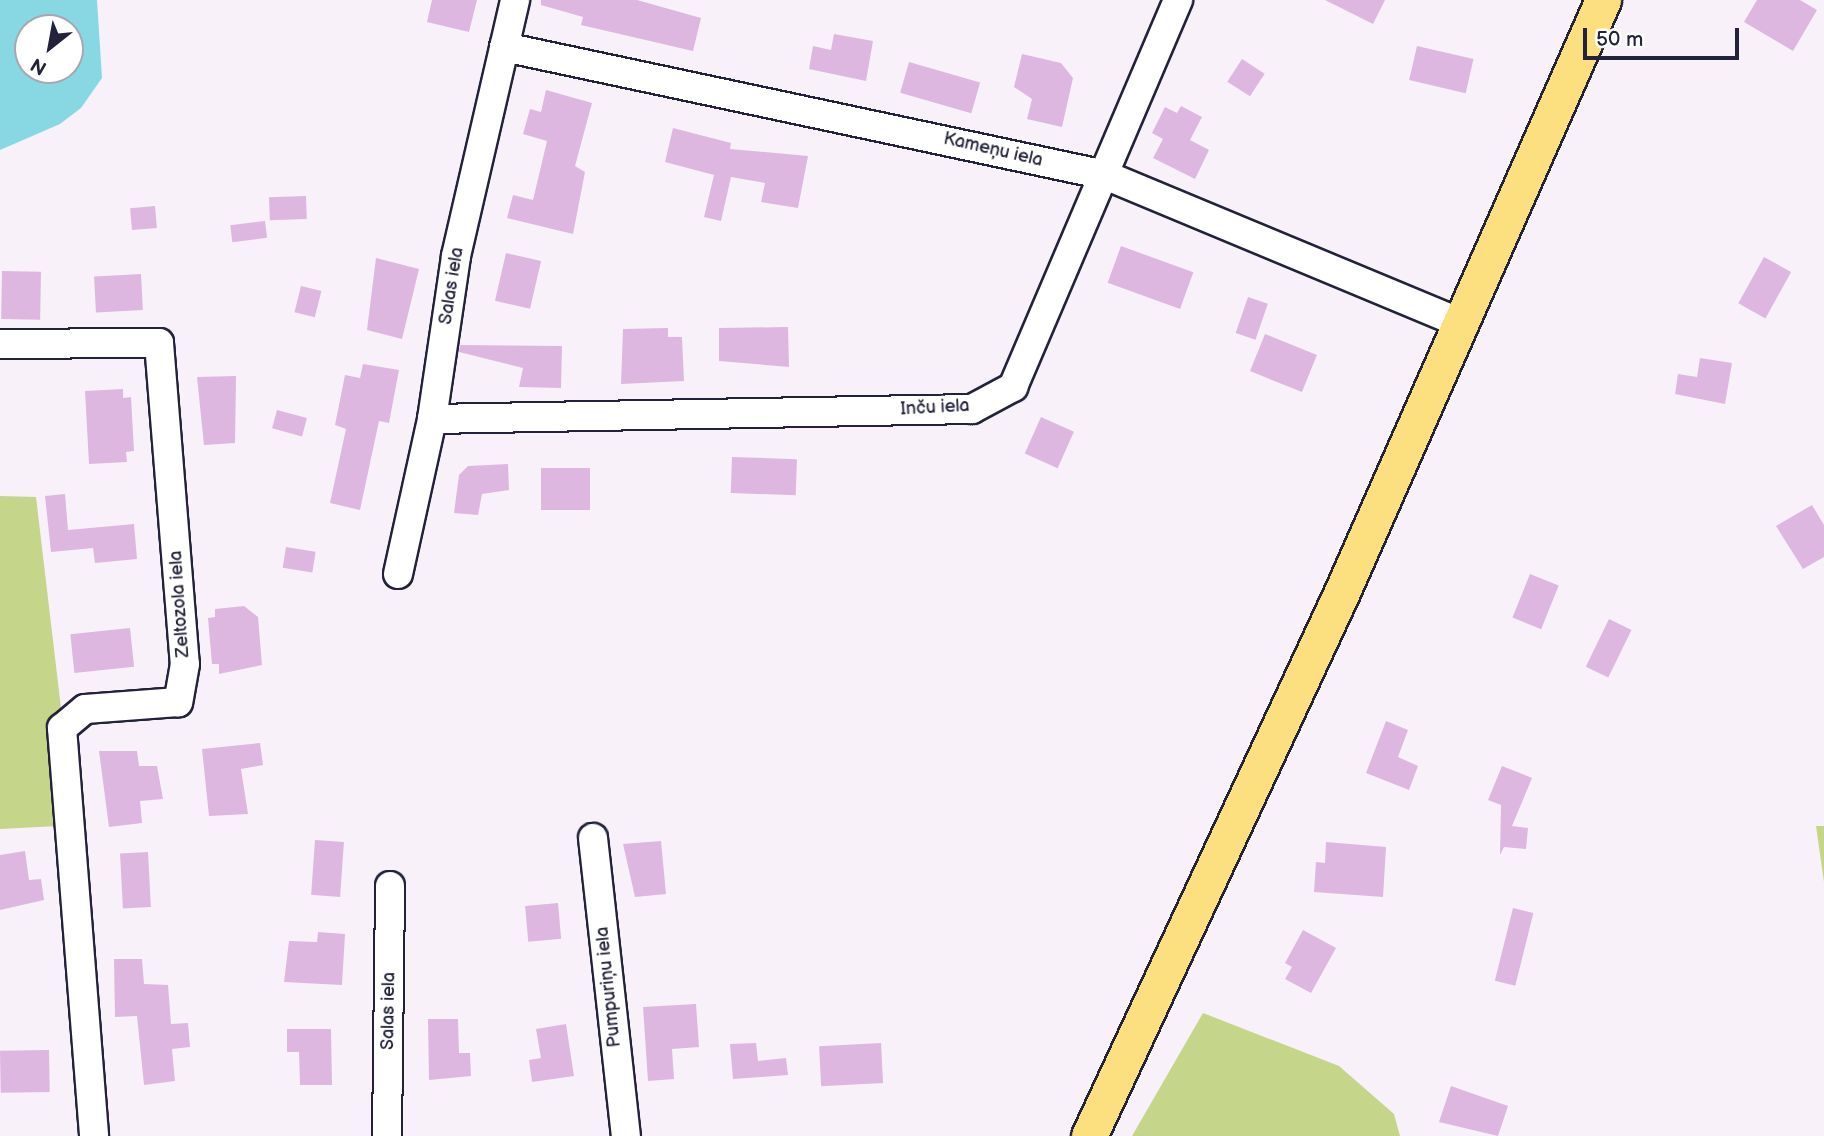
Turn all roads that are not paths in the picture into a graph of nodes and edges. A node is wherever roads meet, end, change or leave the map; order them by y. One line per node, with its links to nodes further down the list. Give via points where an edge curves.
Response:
1 (515, 0): 4 (street, Salas iela)
2 (1178, 0): 5 (street, Inču iela)
3 (1603, 0): 6 (main road)
4 (504, 47): 5 (street, Kameņu iela); 8 (street, Salas iela, via 456,256)
5 (1105, 175): 6 (street, Kameņu iela); 8 (street, Inču iela, via 1013,387 972,409)
6 (1461, 323): 15 (main road)
7 (0, 344): 12 (street, Zeltozola iela, via 159,342 185,664 178,702 85,709 62,728)
8 (432, 419): 9 (street, Salas iela)
9 (398, 574)
10 (593, 838): 14 (street, Pumpuriņu iela)
11 (390, 886): 13 (street, Salas iela)
12 (94, 1136)
13 (387, 1136)
14 (626, 1136)
15 (1088, 1136)

